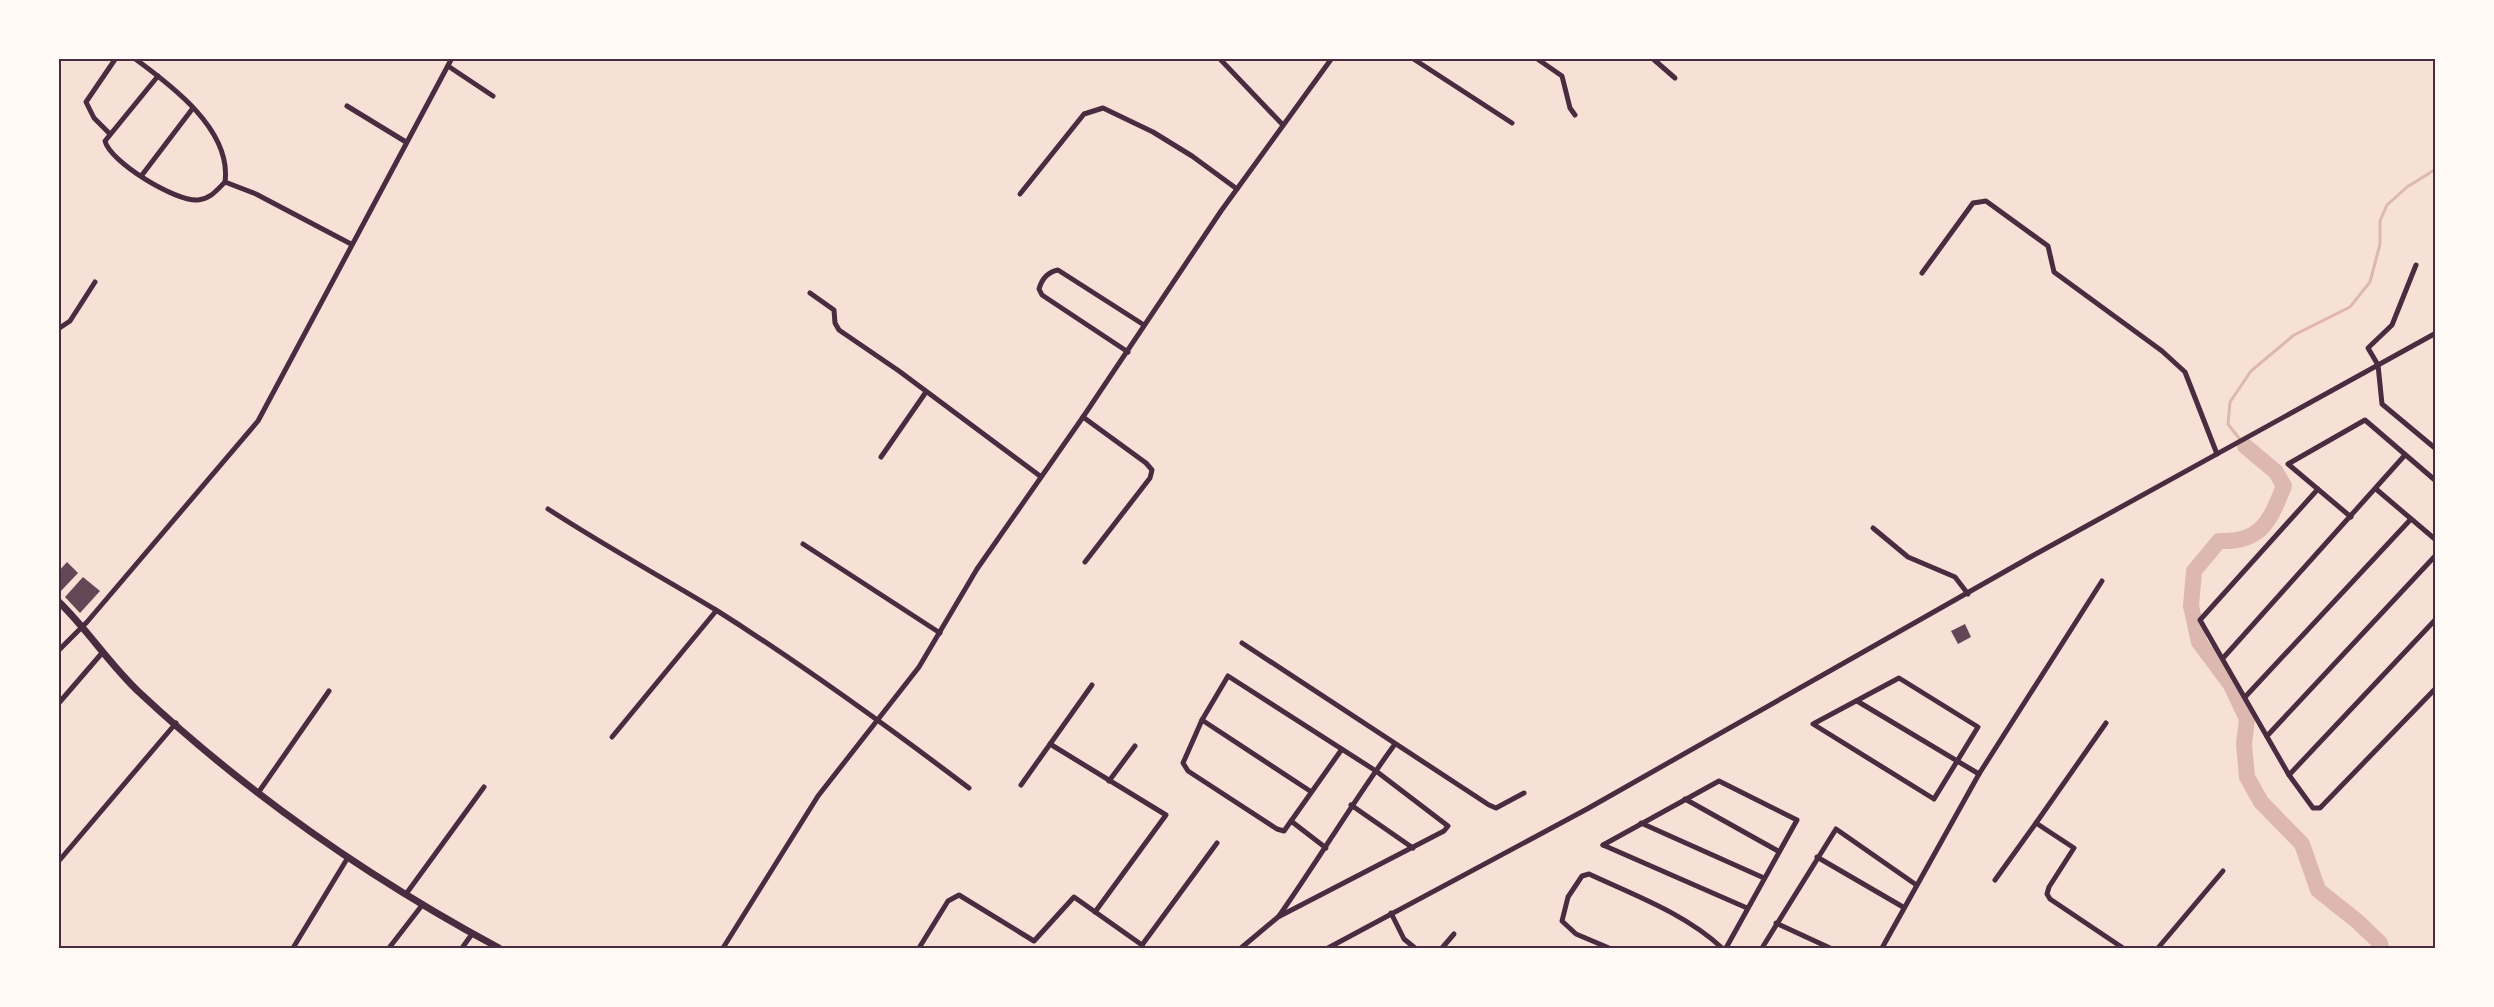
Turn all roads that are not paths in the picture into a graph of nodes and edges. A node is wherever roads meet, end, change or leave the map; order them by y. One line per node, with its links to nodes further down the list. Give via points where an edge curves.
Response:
1 (116, 58): 18 (street, via 87,102 94,118)
2 (134, 58): 10 (street)
3 (452, 58): 9 (street)
4 (1219, 58): 17 (street)
5 (1412, 58): 16 (street)
6 (1536, 58): 15 (street, via 1562,76)
7 (1652, 58): 11 (street)
8 (1331, 59): 17 (street)
9 (448, 66): 12 (street); 19 (street)
10 (158, 76): 14 (street); 18 (street)
11 (1675, 78)
12 (493, 96)
13 (347, 106): 19 (street)
14 (193, 108): 20 (street); 21 (street, via 223,152)
15 (1575, 115)
16 (1512, 123)
17 (1282, 124): 22 (street)
18 (110, 134): 20 (street, via 105,141 109,152)
19 (406, 142): 24 (street)
20 (142, 175): 21 (street, via 191,200 208,197)
21 (225, 182): 24 (street)
22 (1237, 189): 23 (street, via 1172,144 1103,108 1084,114); 29 (street)
23 (1020, 194)
24 (351, 244): 57 (street, via 258,421)
25 (2416, 265): 33 (street, via 2392,325 2368,346)
26 (1922, 273): 37 (street, via 1973,203 1986,201 2048,246 2054,272 2185,372)
27 (95, 282): 30 (street, via 70,321)
28 (810, 293): 34 (street, via 834,310 839,330)
29 (1144, 326): 32 (street); 32 (street, via 1058,270 1050,271 1041,282 1042,295)
30 (58, 329)
31 (2436, 333): 33 (street)
32 (1128, 352): 35 (street)
33 (2378, 365): 36 (street, via 2382,404); 37 (street)
34 (926, 392): 39 (street); 40 (street)
35 (1083, 417): 40 (street); 51 (street, via 1152,470 1150,478)
36 (2436, 449)
37 (2219, 453): 53 (street)
38 (2405, 455): 41 (street); 42 (street, via 2365,420 2288,464); 43 (street)
39 (881, 457)
40 (1040, 476): 58 (street, via 977,569)
41 (2436, 481)
42 (2318, 489): 45 (street); 62 (street, via 2200,620)
43 (2376, 489): 45 (street); 46 (street)
44 (548, 509): 55 (street)
45 (2351, 518): 62 (street)
46 (2411, 519): 48 (street); 66 (street)
47 (1873, 528): 53 (street, via 1908,557 1955,577)
48 (2436, 540)
49 (803, 544): 58 (street)
50 (2436, 555): 73 (street)
51 (1085, 562)
52 (2102, 581): 81 (street)
53 (1968, 594): 111 (street, via 1587,809)
54 (58, 601): 57 (street)
55 (716, 611): 69 (street); 74 (street)
56 (2436, 619): 82 (street)
57 (82, 628): 60 (street); 61 (street)
58 (940, 633): 69 (street, via 920,667)
59 (1242, 643): 76 (street)
60 (58, 651)
61 (102, 653): 68 (street); 71 (street)
62 (2224, 657): 66 (street)
63 (1092, 685): 75 (street)
64 (2436, 688): 82 (street, via 2320,808 2313,808)
65 (329, 691): 88 (street)
66 (2246, 696): 73 (street)
67 (1857, 701): 79 (street); 79 (street, via 1899,678 1978,727); 79 (street, via 1813,724 1934,799)
68 (58, 704)
69 (878, 719): 86 (street); 121 (street, via 818,796)
70 (1202, 720): 78 (street, via 1228,676); 87 (street); 92 (street, via 1184,755 1188,771 1276,829 1284,831)
71 (176, 723): 88 (street); 101 (street)
72 (2106, 723): 94 (street)
73 (2267, 736): 82 (street)
74 (612, 737)
75 (1050, 744): 83 (street); 84 (street)
76 (1395, 744): 80 (street); 89 (street, via 1496,808)
77 (1135, 746): 83 (street)
78 (1342, 749): 80 (street); 87 (street)
79 (1959, 761): 81 (street)
80 (1376, 771): 91 (street); 97 (street, via 1448,826)
81 (1979, 774): 105 (street)
82 (2289, 775)
83 (1109, 781): 110 (street, via 1166,815)
84 (1022, 785)
85 (484, 787): 106 (street)
86 (969, 788)
87 (1310, 791): 92 (street)
88 (258, 793): 100 (street)
89 (1524, 793)
90 (1685, 800): 93 (street); 98 (street); 98 (street, via 1719,781 1797,820)
91 (1351, 805): 96 (street); 97 (street)
92 (1291, 820): 96 (street)
93 (1641, 823): 103 (street); 108 (street, via 1603,845)
94 (2036, 823): 104 (street); 133 (street, via 2074,848 2049,887 2050,899)
95 (1217, 843): 116 (street)
96 (1326, 848): 112 (street)
97 (1413, 848): 112 (street)
98 (1778, 851): 103 (street)
99 (1817, 857): 105 (street, via 1836,829); 109 (street); 113 (street)
100 (347, 859): 106 (street); 117 (street)
101 (58, 862)
102 (2223, 871): 134 (street)
103 (1764, 878): 108 (street)
104 (1995, 880)
105 (1915, 884): 109 (street)
106 (406, 894): 107 (street)
107 (423, 904): 114 (street); 118 (street)
108 (1747, 908): 129 (street)
109 (1903, 908): 132 (street)
110 (1095, 912): 116 (street); 122 (street, via 1074,897 1034,940 959,895 948,902)
111 (1390, 913): 124 (street); 125 (street, via 1404,939)
112 (1278, 917): 123 (street)
113 (1776, 923): 130 (street); 131 (street)
114 (472, 934): 119 (street); 120 (street)
115 (1454, 934): 126 (street)
116 (1142, 947)
117 (293, 948)
118 (389, 948)
119 (462, 948)
120 (499, 948)
121 (723, 948)
122 (919, 948)
123 (1241, 948)
124 (1328, 948)
125 (1415, 948)
126 (1442, 948)
127 (1609, 948): 128 (street, via 1576,934 1562,921 1568,897 1582,876 1589,874 1700,929)
128 (1722, 948)
129 (1726, 948)
130 (1762, 948)
131 (1830, 948)
132 (1882, 948)
133 (2123, 948)
134 (2158, 948)

